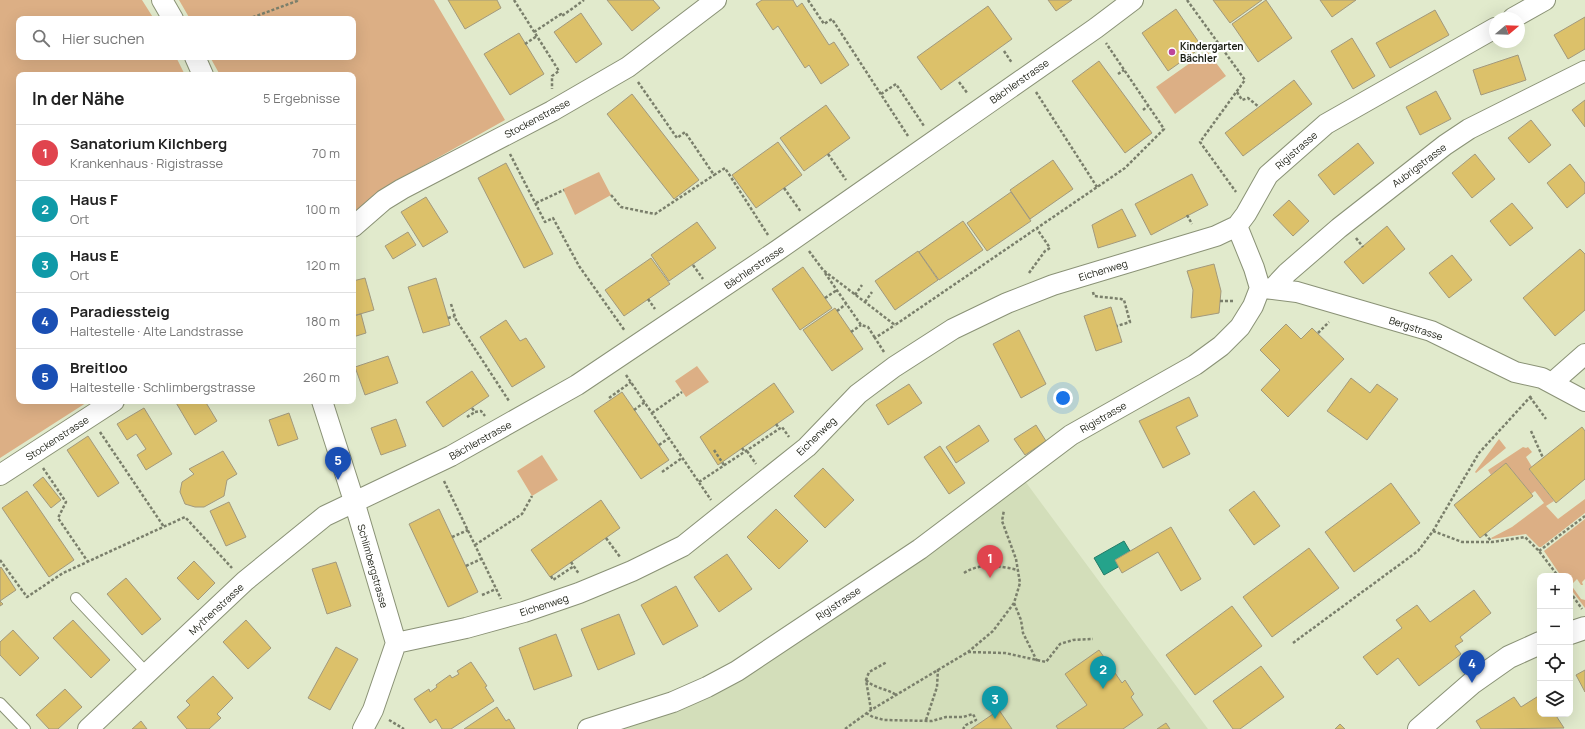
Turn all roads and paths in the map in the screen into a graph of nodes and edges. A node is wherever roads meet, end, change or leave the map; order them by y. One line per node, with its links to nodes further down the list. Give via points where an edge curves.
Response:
1 (162, 0): 11 (street)
2 (297, 0): 12 (path)
3 (514, 0): 15 (path)
4 (584, 0): 15 (path)
5 (716, 0): 20 (street, Stockenstrasse)
6 (808, 0): 28 (path, via 824,24 832,18)
7 (1133, 0): 13 (street, Bächlerstrasse)
8 (1187, 0): 27 (path, via 1245,80)
9 (1545, 0): 10 (street)
10 (1524, 12)
11 (171, 16)
12 (256, 16)
13 (1096, 28): 21 (street, Bächlerstrasse); 22 (path)
14 (1489, 31): 45 (street, Rigistrasse, via 1326,124 1268,175)
15 (534, 32): 16 (path)
16 (537, 36): 17 (path); 33 (path, via 559,71 552,76)
17 (525, 44)
18 (1004, 52): 21 (path)
19 (196, 60): 24 (street)
20 (628, 67): 33 (street, Stockenstrasse); 38 (path, via 677,138 685,132)
21 (1019, 70): 40 (path); 50 (street, Bächlerstrasse)
22 (1124, 70): 25 (path); 30 (path)
23 (1585, 71): 58 (street, Aubrigstrasse, via 1469,130 1445,145)
24 (202, 72)
25 (1118, 74)
26 (959, 82): 29 (path)
27 (1237, 92): 31 (path, via 1242,100 1248,98); 45 (path, via 1200,142)
28 (881, 94): 34 (path); 35 (path, via 896,84)
29 (968, 95)
30 (1148, 106): 32 (path); 40 (path, via 1164,129 1125,168)
31 (1259, 107)
32 (1143, 110)
33 (552, 111): 36 (street, Stockenstrasse)
34 (899, 122)
35 (924, 126)
36 (501, 138): 44 (path); 47 (street, Stockenstrasse, via 402,189)
37 (828, 154): 39 (path)
38 (714, 175): 43 (path, via 655,214 621,207); 51 (path, via 725,168)
39 (847, 180)
40 (1097, 187): 49 (path)
41 (784, 188): 46 (path)
42 (564, 190): 44 (path)
43 (611, 195)
44 (536, 203): 76 (path, via 545,222 553,218 579,266)
45 (1249, 210): 48 (street, Rigistrasse)
46 (801, 212)
47 (356, 224)
48 (1237, 226): 55 (street, Eichenweg, via 1216,236); 58 (street, via 1254,268)
49 (1037, 229): 54 (path, via 1050,248); 72 (path)
50 (799, 235): 51 (street, Bächlerstrasse); 53 (path)
51 (778, 250): 76 (street, Bächlerstrasse)
52 (693, 265): 56 (path)
53 (823, 270): 59 (path); 61 (path)
54 (1028, 274)
55 (1087, 275): 73 (path, via 1094,296 1124,300 1130,322); 79 (street, Eichenweg, via 1007,303 953,329)
56 (703, 280)
57 (862, 285): 61 (path)
58 (1266, 288): 81 (street, Bergstrasse, via 1296,292 1431,331 1514,372 1542,378); 115 (street, Rigistrasse, via 1240,327 1221,346 1195,365 1071,435)
59 (837, 290): 62 (path); 66 (path)
60 (872, 292): 64 (path)
61 (855, 295): 64 (path)
62 (825, 298)
63 (648, 299): 67 (path)
64 (865, 302): 72 (path)
65 (451, 304): 69 (path)
66 (846, 304): 68 (path); 71 (path)
67 (657, 311)
68 (837, 311)
69 (454, 316): 70 (path); 86 (path)
70 (448, 318)
71 (861, 325): 74 (path); 75 (path, via 868,327)
72 (895, 325): 75 (path)
73 (1117, 326)
74 (852, 332)
75 (875, 338): 79 (path)
76 (636, 346): 78 (street, Bächlerstrasse)
77 (1585, 354): 81 (street)
78 (616, 359): 80 (path); 118 (street, Bächlerstrasse, via 493,434 415,474)
79 (894, 367): 119 (street, Eichenweg, via 858,394 807,447)
80 (631, 382): 84 (path); 87 (path)
81 (1552, 383): 83 (path, via 1540,388); 85 (street, Bergstrasse)
82 (682, 392): 93 (path)
83 (1530, 397): 96 (path); 123 (path, via 1480,454)
84 (609, 398)
85 (1585, 401)
86 (509, 402)
87 (645, 402): 91 (path); 93 (path)
88 (109, 404): 107 (street, Stockenstrasse)
89 (323, 404): 118 (street, Schlimbergstrasse)
90 (472, 408): 92 (path)
91 (634, 410)
92 (475, 412): 94 (path); 95 (path, via 481,411)
93 (652, 413): 101 (path)
94 (467, 417)
95 (486, 418)
96 (1546, 419)
97 (776, 424): 98 (path)
98 (779, 428): 100 (path, via 782,427); 106 (path)
99 (1531, 430): 110 (path)
100 (787, 435)
101 (669, 438): 103 (path); 109 (path)
102 (106, 441): 121 (path)
103 (659, 445)
104 (742, 448): 106 (path)
105 (714, 450): 111 (path)
106 (746, 452): 108 (path); 111 (path)
107 (34, 453): 113 (street, Stockenstrasse); 131 (path, via 66,502 58,518)
108 (751, 457)
109 (682, 458): 112 (path); 116 (path)
110 (1543, 458)
111 (724, 465): 116 (path)
112 (662, 472)
113 (0, 475)
114 (441, 475): 122 (path)
115 (1011, 480): 134 (path, via 1002,521); 168 (street, Rigistrasse, via 920,549 737,671 673,702)
116 (699, 482): 119 (path)
117 (532, 496): 127 (path, via 522,514)
118 (354, 501): 138 (street, Mythenstrasse, via 325,516); 149 (street, Schlimbergstrasse)
119 (721, 515): 145 (street, Eichenweg, via 683,546 632,571 579,593)
120 (1585, 516): 128 (path)
121 (164, 527): 131 (path); 138 (path, via 185,517)
122 (468, 530): 125 (path); 127 (path)
123 (1433, 530): 126 (path, via 1462,542); 150 (path, via 1418,551)
124 (1485, 534): 126 (path)
125 (452, 537)
126 (1492, 542): 128 (path, via 1525,537)
127 (475, 545): 129 (path)
128 (1539, 551): 136 (path)
129 (481, 558): 132 (path); 139 (path)
130 (0, 560): 131 (path, via 27,597 63,573)
131 (88, 562)
132 (466, 566)
133 (574, 566): 137 (path, via 553,580)
134 (1018, 570): 135 (path, via 984,566 971,568); 143 (path, via 1020,583)
135 (964, 573)
136 (1556, 573)
137 (551, 576)
138 (245, 581): 156 (street, Mythenstrasse)
139 (496, 589): 140 (path); 145 (path)
140 (482, 596)
141 (1573, 596): 144 (path)
142 (76, 598): 156 (lane)
143 (1014, 603): 152 (path, via 993,631); 153 (path, via 1023,633)
144 (1585, 613)
145 (509, 616): 149 (street, Eichenweg)
146 (1585, 628): 147 (street)
147 (1573, 632)
148 (1092, 639): 153 (path, via 1060,644 1046,662)
149 (396, 643): 166 (street, via 373,710)
150 (1294, 643)
151 (1537, 644): 171 (street, via 1509,657 1472,683)
152 (968, 652): 153 (path, via 1005,652); 155 (path)
153 (1037, 661)
154 (887, 662): 157 (path, via 869,672)
155 (938, 668): 158 (path); 163 (path, via 937,687)
156 (147, 673): 165 (street, Mythenstrasse)
157 (866, 680): 158 (path); 160 (path)
158 (896, 694): 160 (path)
159 (0, 703): 164 (lane)
160 (870, 710): 161 (path)
161 (866, 713): 163 (path, via 884,720); 169 (path)
162 (385, 717): 167 (path)
163 (926, 720): 170 (path, via 972,714 976,720)
164 (25, 729)
165 (88, 729)
166 (363, 729)
167 (404, 729)
168 (588, 729)
169 (845, 729)
170 (963, 729)
171 (1419, 729)

